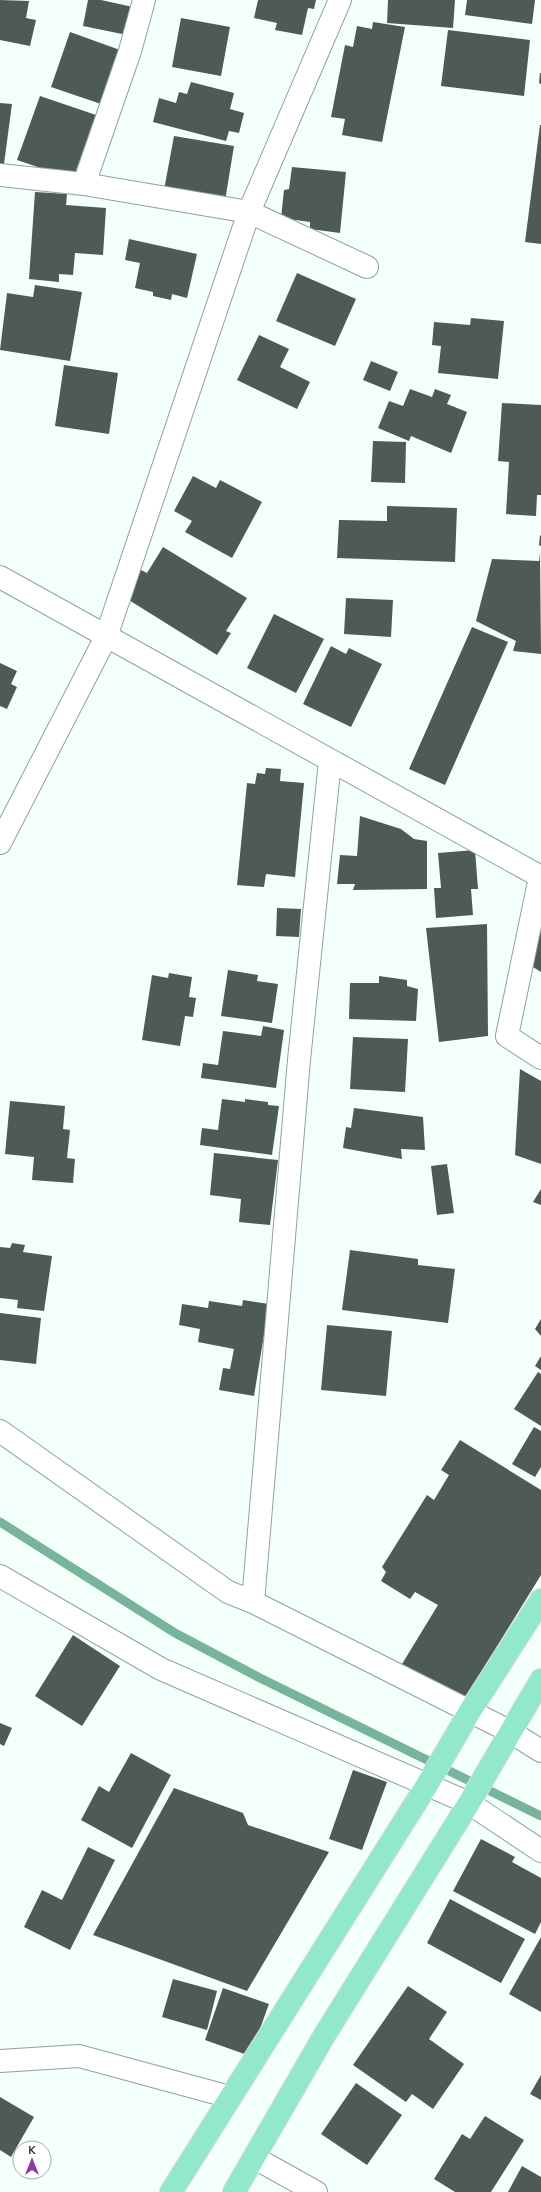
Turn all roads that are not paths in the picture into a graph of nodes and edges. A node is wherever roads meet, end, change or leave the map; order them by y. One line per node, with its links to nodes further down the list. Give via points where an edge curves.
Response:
1 (144, 0): 4 (street, via 130,51)
2 (340, 0): 5 (street)
3 (0, 175): 4 (street)
4 (84, 184): 5 (street)
5 (249, 212): 6 (street); 8 (street)
6 (367, 267)
7 (0, 576): 8 (street)
8 (106, 637): 9 (street); 10 (street)
9 (330, 760): 11 (street); 16 (street, via 299,1060)
10 (0, 843)
11 (541, 877): 12 (street, via 507,1036)
12 (541, 1058)
13 (0, 1431): 16 (street, via 228,1592)
14 (0, 1576): 21 (street, via 161,1669)
15 (541, 1600): 18 (main road)
16 (253, 1602): 18 (street)
17 (541, 1680): 19 (main road)
18 (470, 1711): 19 (street); 21 (main road)
19 (509, 1731): 20 (street); 22 (main road)
20 (541, 1751)
21 (429, 1780): 22 (street); 25 (main road)
22 (471, 1799): 23 (street); 26 (main road, via 324,2036)
23 (541, 1851)
24 (0, 2060): 25 (street, via 80,2056)
25 (230, 2097): 27 (main road)
26 (255, 2158): 28 (main road); 29 (street)
27 (171, 2192)
28 (234, 2192)
29 (316, 2192)

